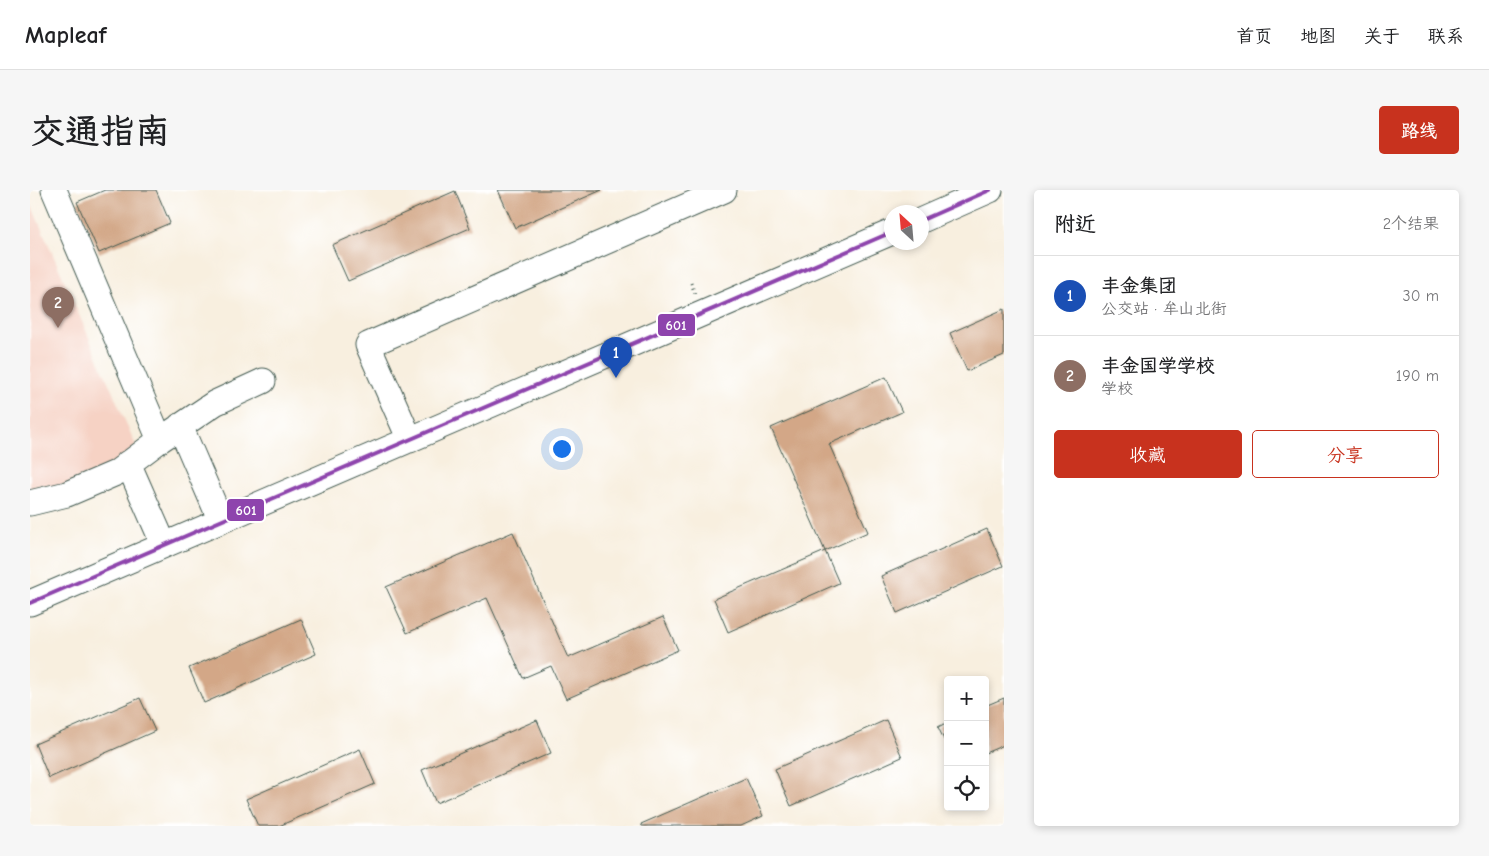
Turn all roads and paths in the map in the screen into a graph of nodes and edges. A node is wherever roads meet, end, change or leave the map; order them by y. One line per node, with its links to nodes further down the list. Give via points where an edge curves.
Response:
1 (54, 190): 8 (street)
2 (724, 190): 9 (street, via 368,345)
3 (990, 190): 4 (street)
4 (929, 217)
5 (884, 235): 9 (street)
6 (263, 381): 7 (street, via 215,403)
7 (180, 426): 8 (street); 12 (street)
8 (160, 440): 10 (street)
9 (410, 440): 12 (street)
10 (128, 464): 11 (street, via 116,473 67,494); 13 (street)
11 (30, 503)
12 (221, 521): 13 (street)
13 (164, 545): 14 (street)
14 (30, 603)

